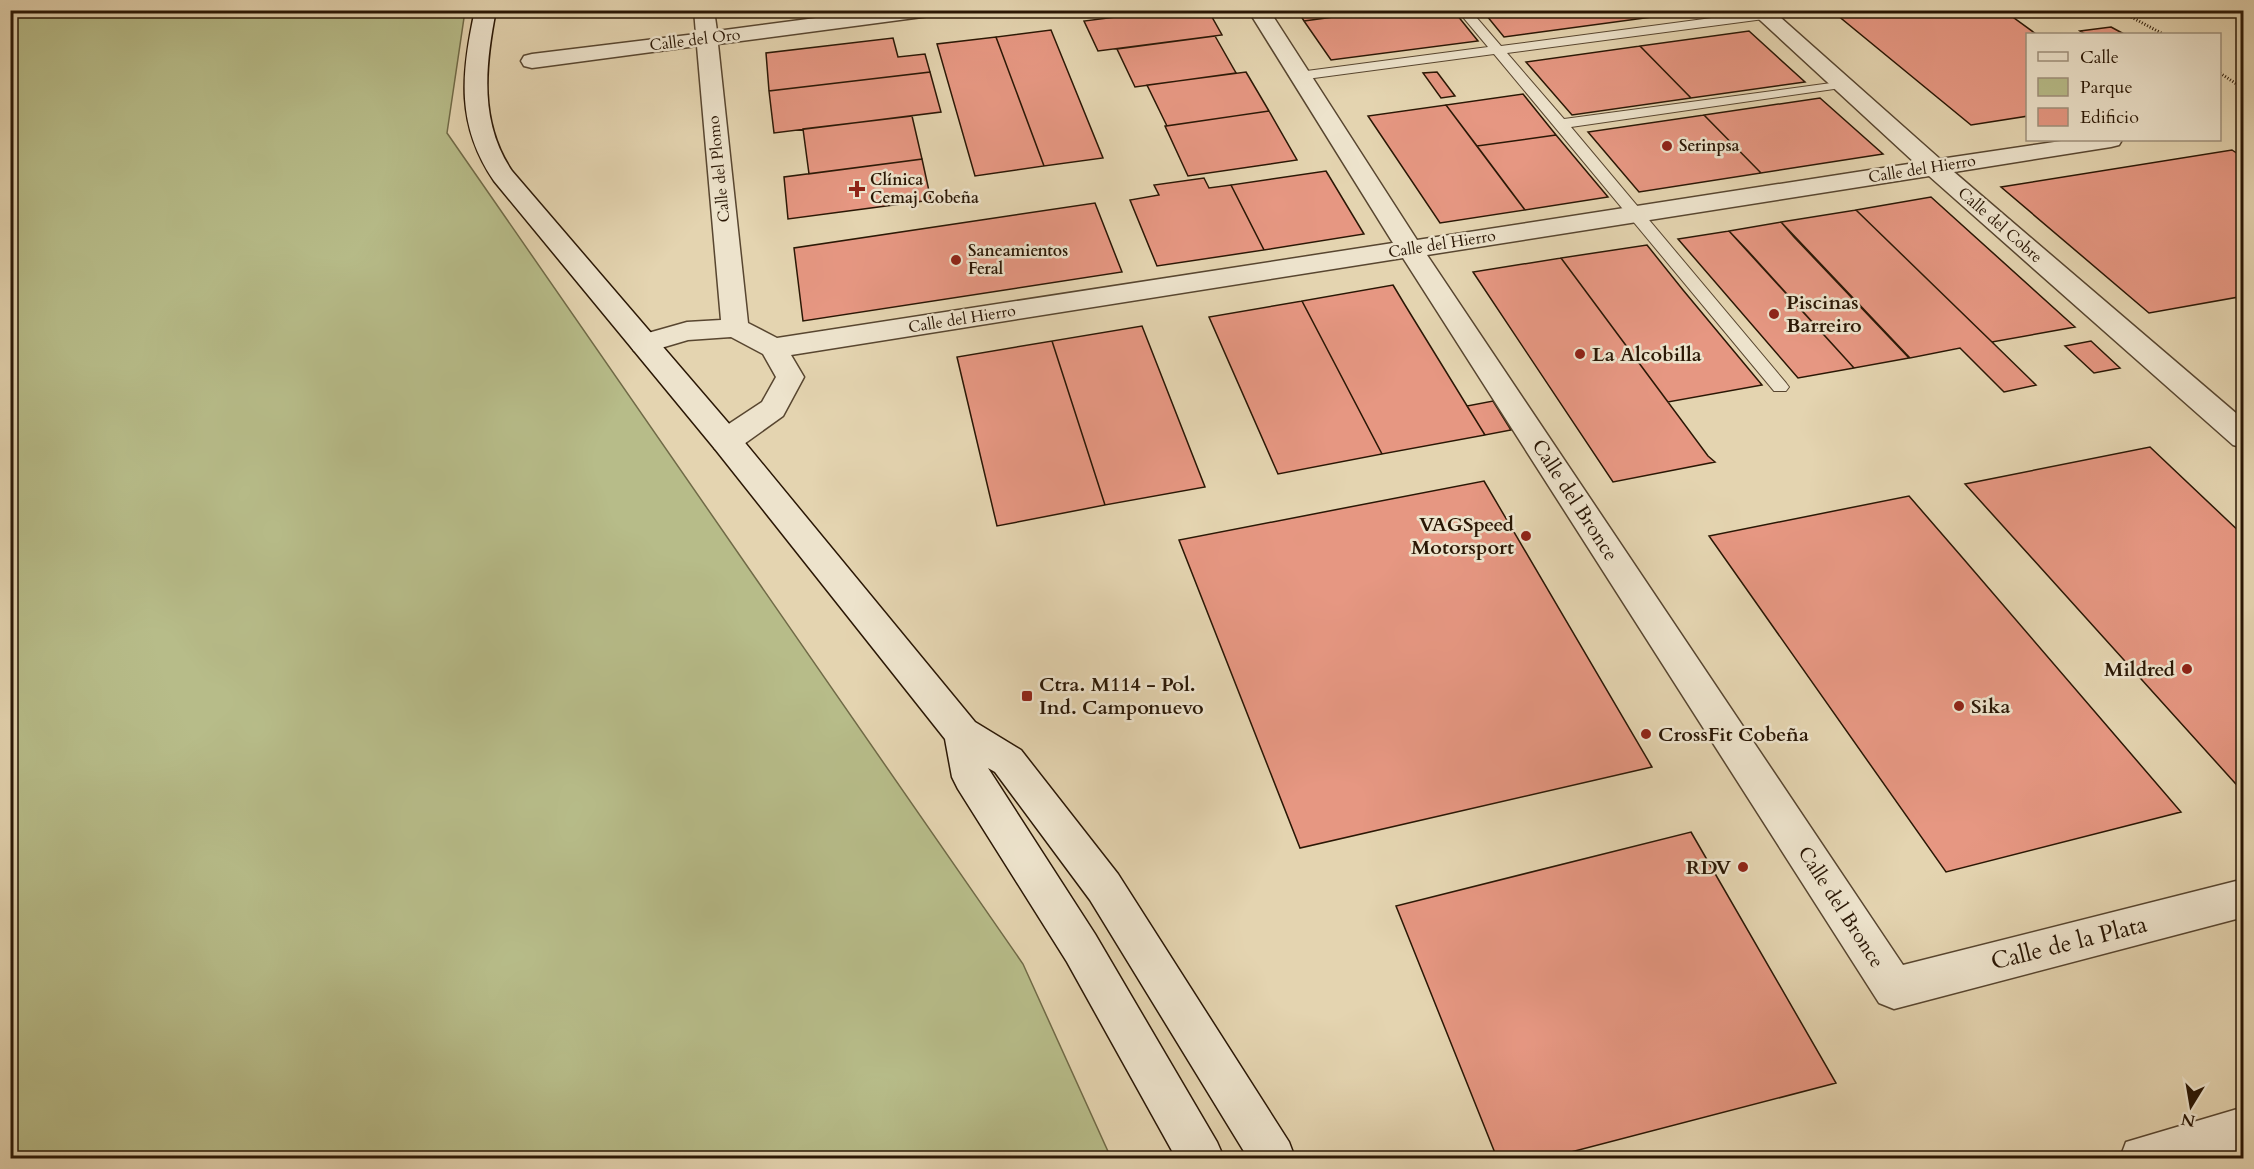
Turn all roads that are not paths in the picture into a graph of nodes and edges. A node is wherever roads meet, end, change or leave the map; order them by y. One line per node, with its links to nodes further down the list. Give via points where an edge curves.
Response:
1 (486, 10): 18 (street, via 476,97 484,142 503,176)
2 (704, 10): 7 (street, Calle del Plomo)
3 (930, 10): 7 (street, Calle del Oro)
4 (1258, 10): 10 (street, Calle del Bronce)
5 (1463, 10): 8 (lane)
6 (1761, 13): 8 (lane); 11 (street, Calle del Cobre)
7 (706, 39): 9 (street, Calle del Oro); 17 (street, Calle del Plomo)
8 (1497, 50): 10 (lane); 12 (lane)
9 (532, 61)
10 (1299, 76): 16 (street, Calle del Bronce)
11 (1841, 84): 12 (lane); 14 (street, Calle del Cobre)
12 (1561, 124): 15 (lane)
13 (2105, 141): 14 (street, Calle del Hierro)
14 (1935, 168): 15 (street, Calle del Hierro); 21 (street, Calle del Cobre)
15 (1635, 214): 16 (street, Calle del Hierro); 20 (lane)
16 (1410, 249): 19 (street, Calle del Hierro); 25 (street, Calle del Bronce)
17 (735, 328): 18 (street, via 687,331); 19 (street)
18 (644, 344): 22 (street)
19 (773, 348): 22 (street, via 790,377 773,409)
20 (1780, 387)
21 (2244, 437)
22 (726, 441): 23 (street)
23 (962, 733): 28 (street, via 971,777 1081,948); 29 (street, via 1008,761 1104,887)
24 (2244, 898): 25 (street, Calle de la Plata)
25 (1894, 988)
26 (2244, 1129): 27 (street)
27 (2157, 1157)
28 (1201, 1158)
29 (1273, 1158)

